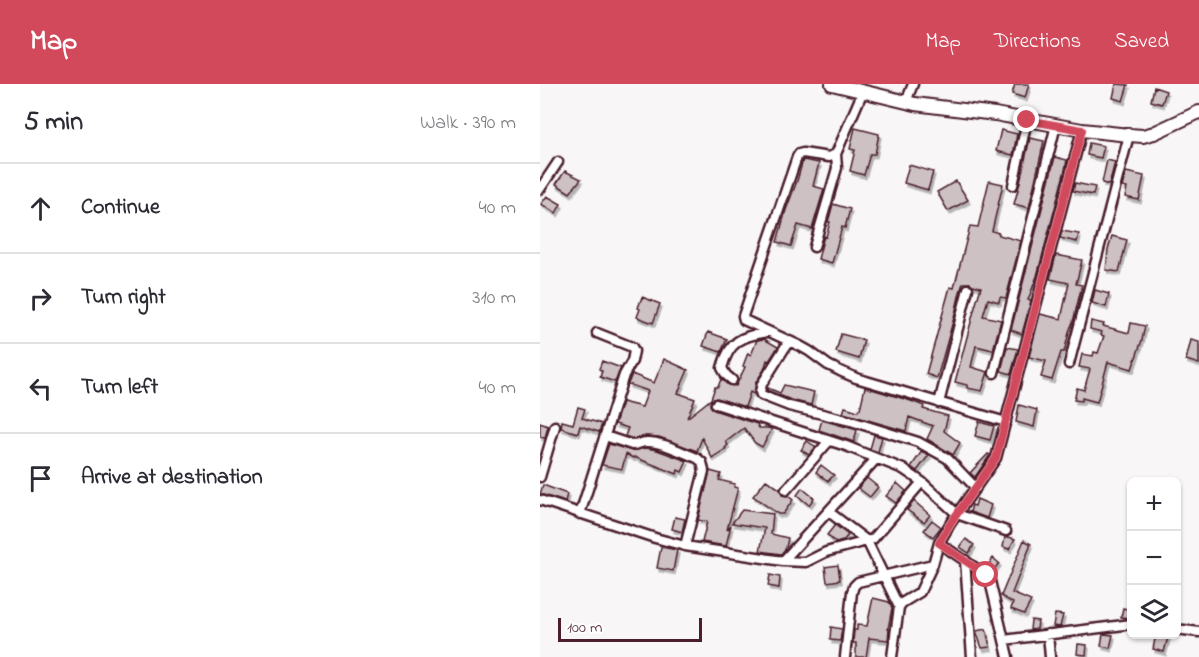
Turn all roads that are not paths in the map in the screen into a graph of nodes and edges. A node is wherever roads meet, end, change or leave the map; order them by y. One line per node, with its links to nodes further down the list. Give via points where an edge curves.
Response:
1 (832, 84): 3 (street)
2 (913, 84): 4 (street)
3 (860, 88): 4 (street); 10 (street)
4 (906, 102): 6 (street)
5 (1199, 112): 9 (street, via 1154,134)
6 (1027, 120): 7 (street); 12 (street)
7 (1056, 125): 8 (street); 20 (street)
8 (1082, 130): 9 (street); 24 (street)
9 (1129, 135): 19 (street)
10 (836, 154): 14 (street, via 837,168); 16 (street, via 829,157 803,153 797,157 743,316 748,323)
11 (558, 162): 13 (street)
12 (1013, 185)
13 (540, 189)
14 (814, 247)
15 (968, 289): 22 (street)
16 (768, 332): 18 (street); 21 (street, via 737,340 722,368)
17 (597, 333): 26 (street, via 634,351)
18 (789, 341): 22 (street, via 856,378); 31 (street, via 762,384 761,395 918,442 947,458)
19 (1069, 364)
20 (994, 373)
21 (732, 380)
22 (939, 403): 24 (street)
23 (716, 404): 27 (street)
24 (1006, 422): 31 (street, via 996,458)
25 (555, 426): 29 (street)
26 (605, 436): 35 (street); 40 (street, via 632,445 655,443 702,462 704,471)
27 (829, 441): 28 (street); 32 (street)
28 (876, 459): 30 (street, via 903,469); 34 (street)
29 (540, 477)
30 (922, 482): 36 (street); 38 (street)
31 (976, 488): 36 (street)
32 (786, 490)
33 (540, 500): 35 (street)
34 (829, 512): 38 (street); 42 (street)
35 (580, 514): 40 (street)
36 (957, 514): 37 (street); 39 (street)
37 (1006, 531)
38 (867, 541): 42 (street, via 806,562); 44 (street)
39 (939, 543): 41 (street); 43 (street)
40 (685, 546): 42 (street)
41 (964, 560): 50 (street, via 990,580); 53 (street)
42 (783, 561)
43 (933, 564): 44 (street); 45 (street, via 921,592)
44 (885, 575): 45 (street); 51 (street, via 854,586)
45 (899, 607): 52 (street)
46 (1127, 624): 49 (street)
47 (1181, 630): 48 (street)
48 (1199, 632)
49 (1048, 634): 50 (street); 55 (street)
50 (1004, 640): 54 (street)
51 (844, 657)
52 (892, 657)
53 (972, 657)
54 (1008, 657)
55 (1050, 657)

